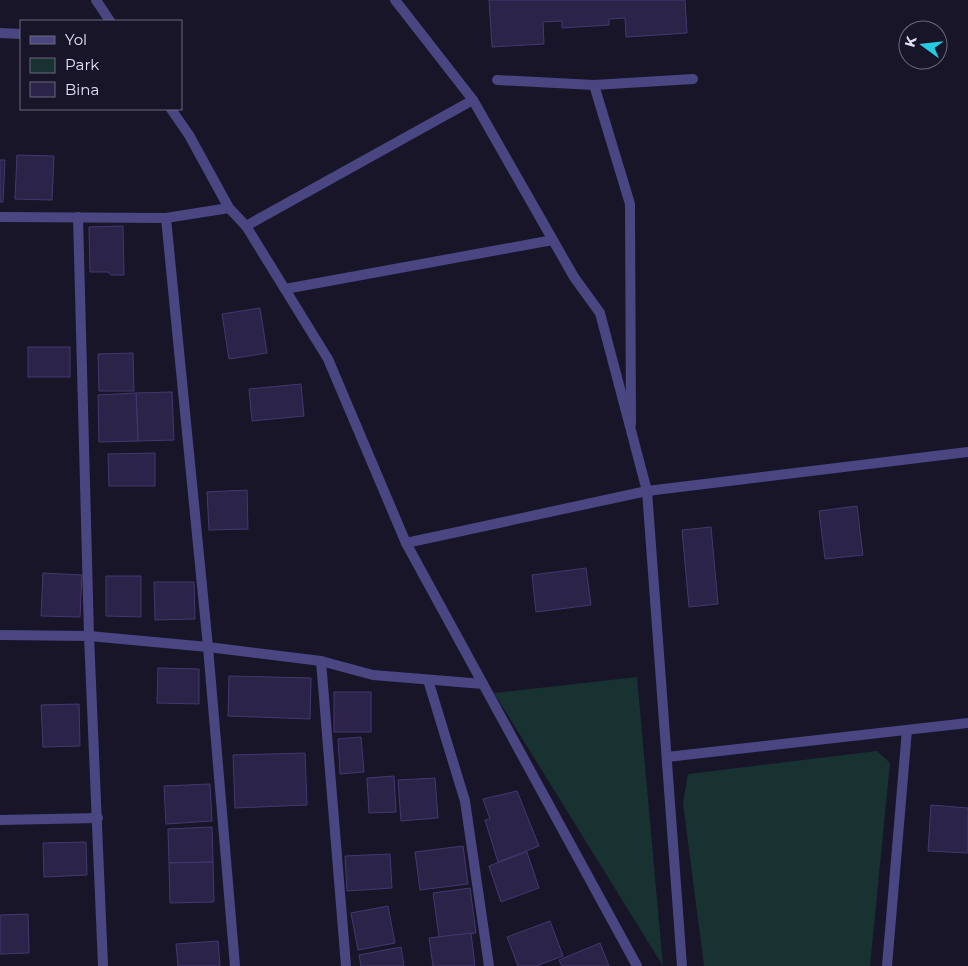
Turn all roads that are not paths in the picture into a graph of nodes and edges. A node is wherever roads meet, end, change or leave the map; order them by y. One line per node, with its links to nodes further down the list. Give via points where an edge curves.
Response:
1 (96, 0): 3 (street)
2 (395, 0): 9 (street)
3 (109, 20)
4 (0, 33): 5 (street)
5 (20, 34)
6 (693, 79): 8 (street)
7 (497, 80): 8 (street)
8 (594, 85): 18 (street, via 630,204)
9 (474, 100): 15 (street); 16 (street)
10 (172, 110): 11 (street, via 190,135)
11 (229, 208): 14 (street); 15 (street)
12 (0, 217): 13 (street)
13 (78, 217): 14 (street); 23 (street)
14 (166, 218): 24 (street)
15 (246, 226): 17 (street)
16 (553, 240): 17 (street); 18 (street, via 600,313)
17 (284, 289): 21 (street, via 328,359)
18 (631, 430): 20 (street)
19 (968, 452): 20 (street)
20 (648, 491): 21 (street); 30 (street)
21 (406, 543): 27 (street)
22 (0, 635): 23 (street)
23 (89, 636): 24 (street); 31 (street)
24 (208, 647): 25 (street); 34 (street)
25 (321, 661): 26 (street, via 373,675); 35 (street)
26 (428, 680): 27 (street); 36 (street, via 465,801)
27 (483, 684): 37 (street)
28 (968, 723): 29 (street)
29 (907, 730): 30 (street); 39 (street)
30 (667, 757): 38 (street)
31 (98, 818): 32 (street); 33 (street)
32 (0, 820)
33 (103, 966)
34 (235, 966)
35 (346, 966)
36 (489, 966)
37 (637, 966)
38 (682, 966)
39 (887, 966)

